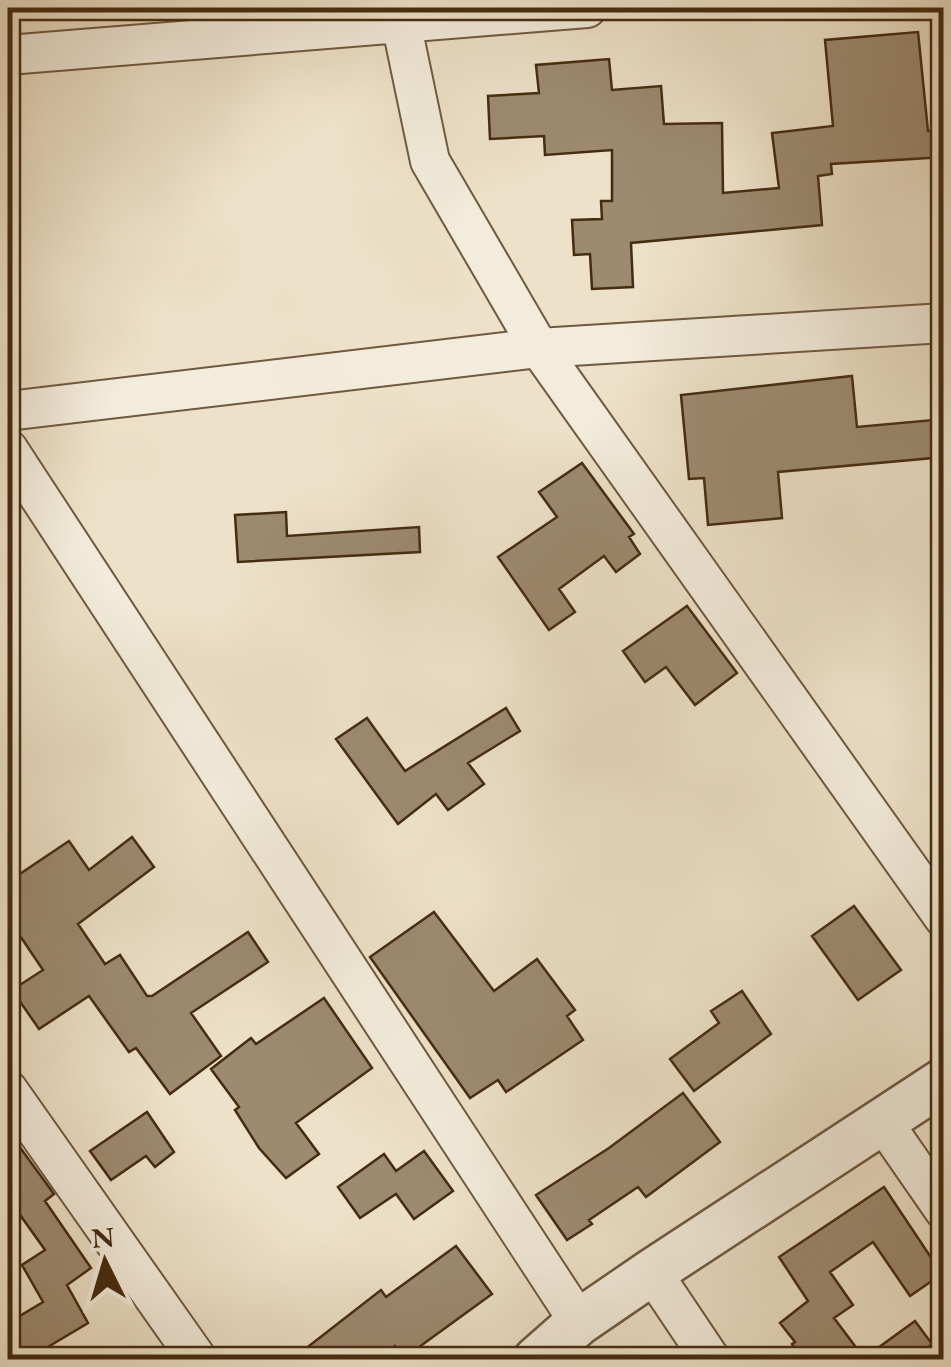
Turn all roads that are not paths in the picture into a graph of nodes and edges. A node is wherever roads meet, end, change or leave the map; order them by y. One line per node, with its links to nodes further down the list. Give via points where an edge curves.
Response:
1 (587, 8): 2 (street)
2 (399, 16): 3 (street); 5 (street, via 430,161)
3 (8, 55)
4 (944, 323): 5 (street)
5 (539, 348): 6 (street); 8 (street)
6 (8, 411)
7 (8, 450): 14 (street)
8 (944, 918)
9 (944, 1082): 11 (street)
10 (8, 1090): 15 (street)
11 (883, 1122): 12 (street); 13 (street)
12 (944, 1210)
13 (652, 1272): 14 (street); 17 (street)
14 (580, 1322): 16 (street)
15 (198, 1360)
16 (536, 1360)
17 (711, 1360)

